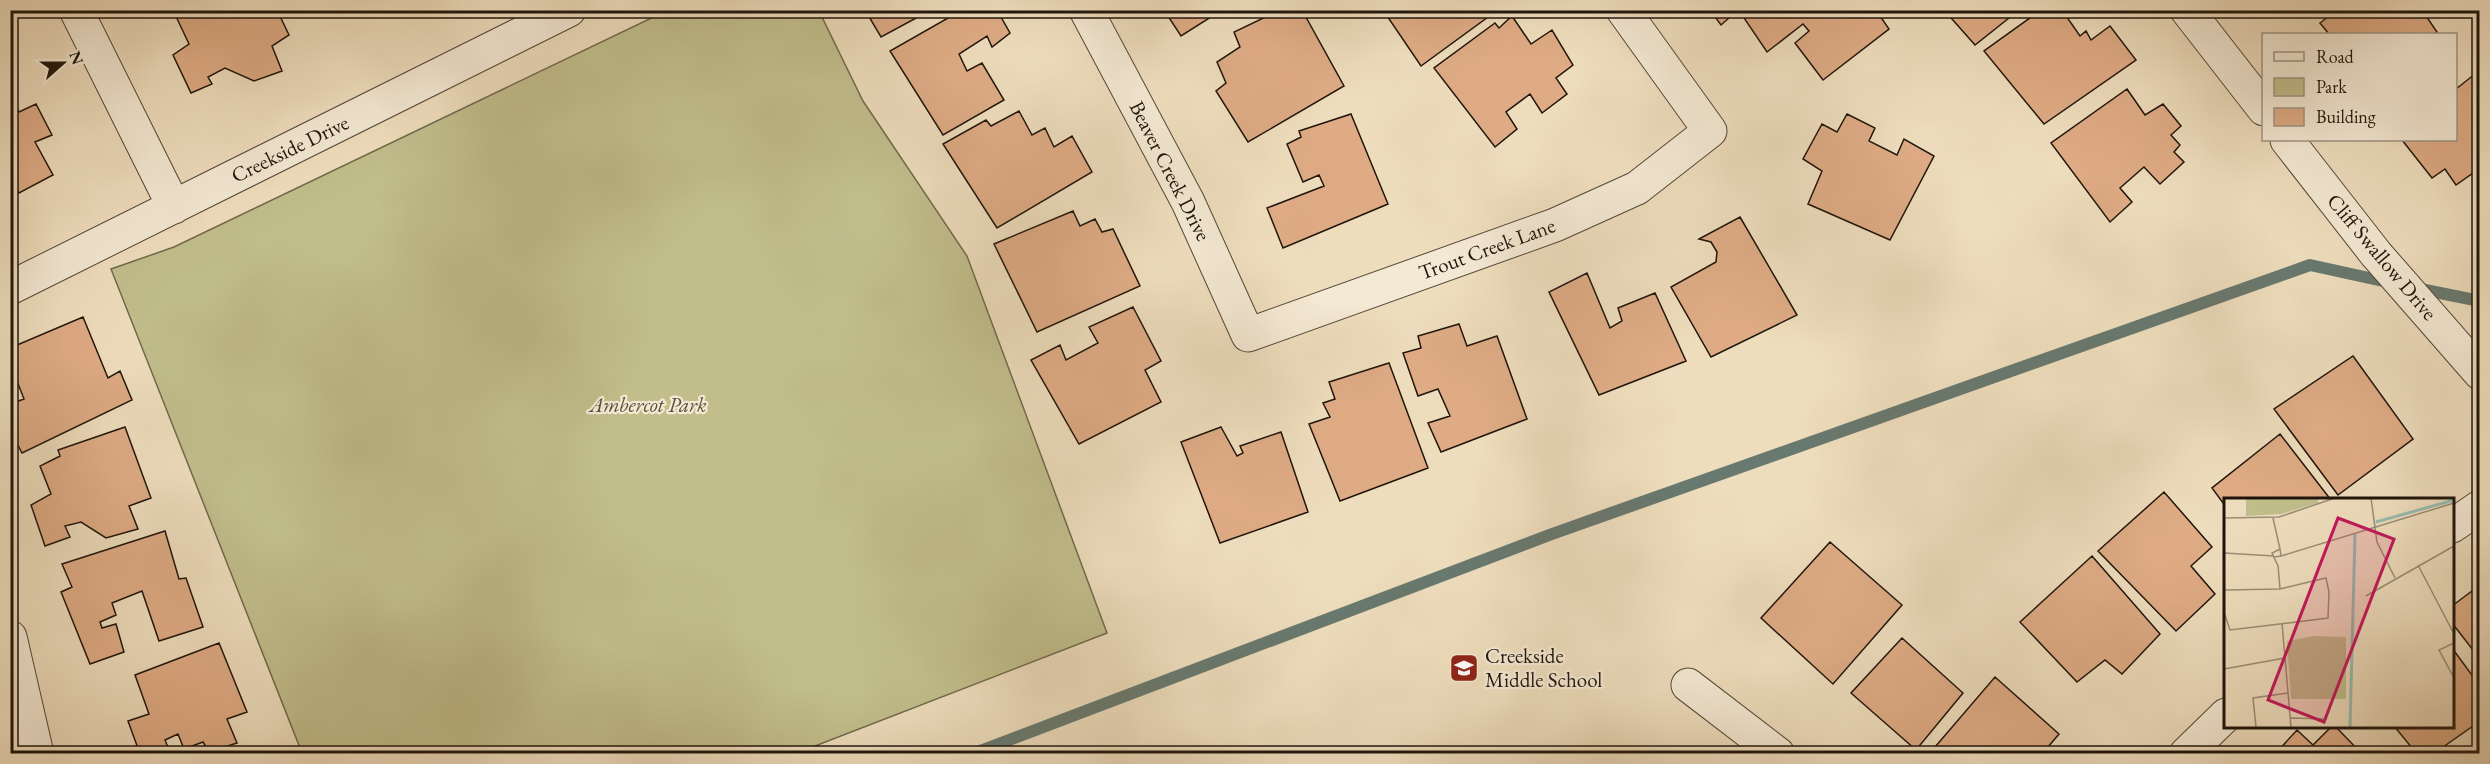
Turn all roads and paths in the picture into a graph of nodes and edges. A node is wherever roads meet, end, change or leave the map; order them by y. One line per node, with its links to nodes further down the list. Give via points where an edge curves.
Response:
1 (76, 10): 8 (street)
2 (569, 10): 8 (street, Creekside Drive)
3 (1086, 10): 10 (street, Beaver Creek Drive, via 1188,202)
4 (1623, 10): 10 (street, Trout Creek Lane, via 1710,131 1637,188 1555,225)
5 (2187, 10): 6 (street)
6 (2262, 106)
7 (2288, 141): 11 (street, Cliff Swallow Drive, via 2376,254)
8 (174, 207): 9 (street, Creekside Drive)
9 (10, 288)
10 (1248, 334)
11 (2480, 373)
12 (2480, 507): 13 (street)
13 (2454, 525)
14 (10, 637): 17 (street)
15 (1688, 684): 18 (street)
16 (2224, 717): 19 (street)
17 (37, 753)
18 (1778, 753)
19 (2186, 753)

